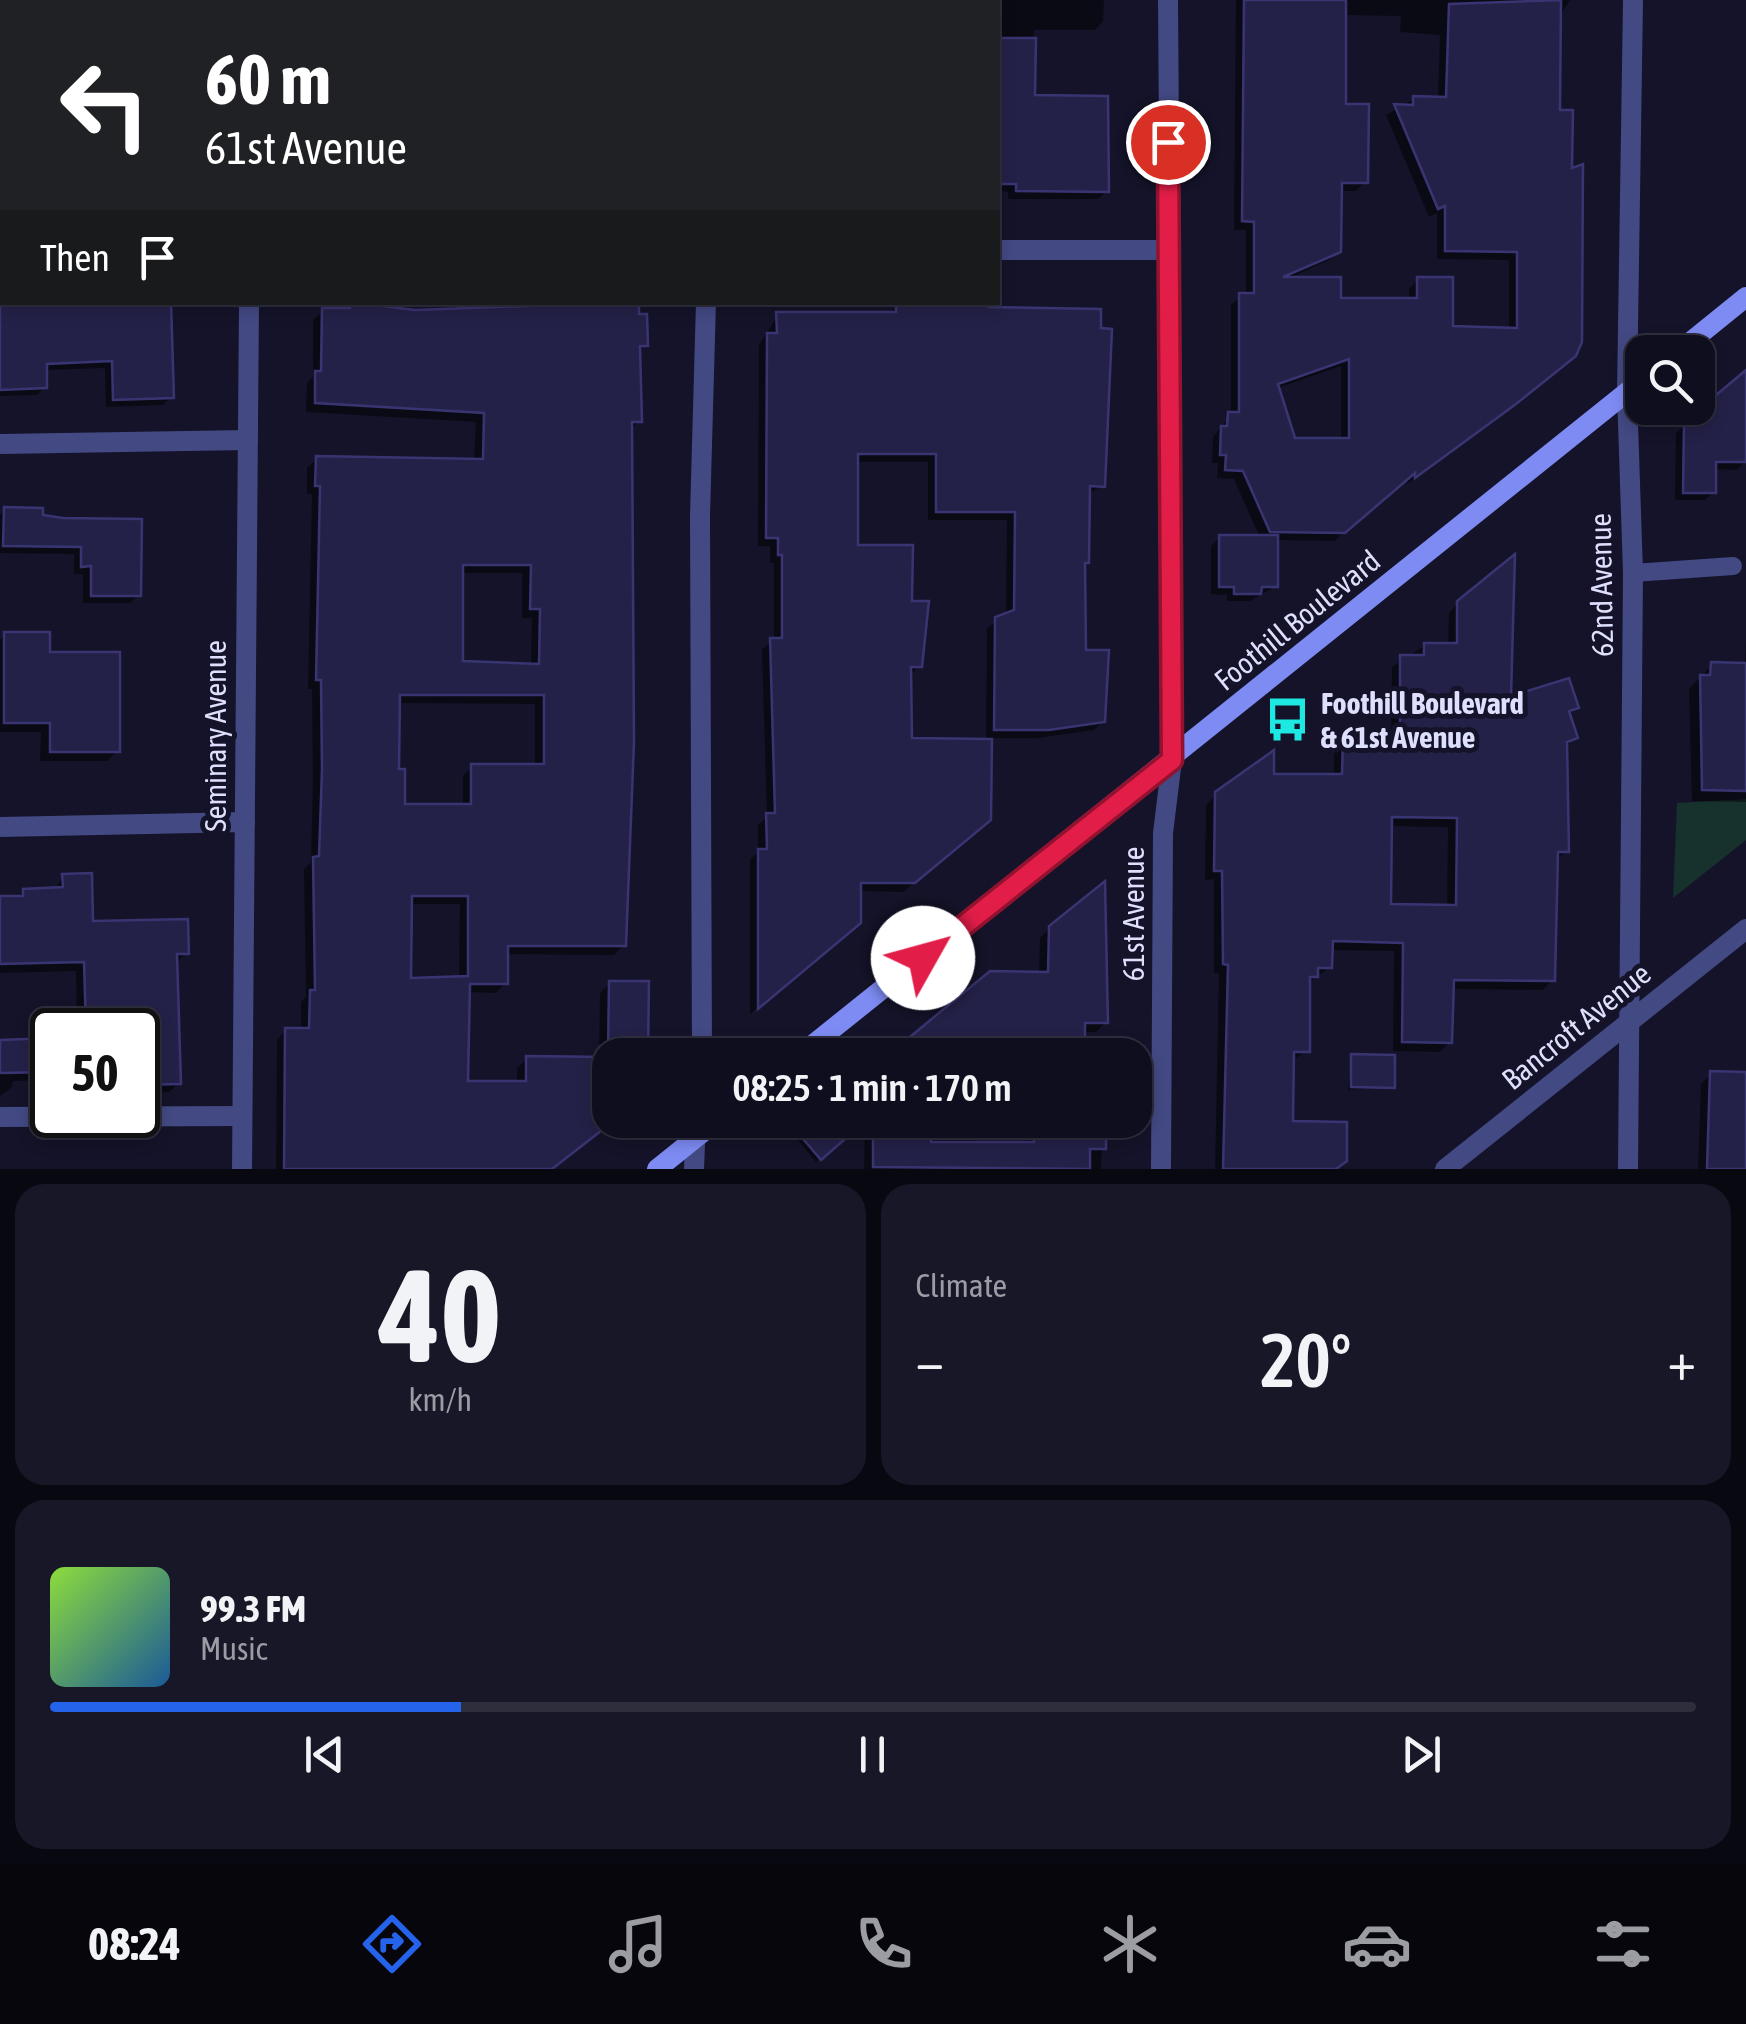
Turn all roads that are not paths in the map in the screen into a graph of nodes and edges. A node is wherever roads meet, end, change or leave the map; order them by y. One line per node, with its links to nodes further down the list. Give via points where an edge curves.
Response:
1 (1168, 0): 4 (street, 61st Avenue)
2 (1633, 0): 8 (street, 62nd Avenue)
3 (1000, 250): 4 (street)
4 (1167, 250): 16 (street, 61st Avenue)
5 (1746, 297): 9 (main road)
6 (249, 305): 12 (street, Seminary Avenue)
7 (706, 305): 21 (street)
8 (1635, 335)
9 (1699, 335)
10 (1625, 394): 16 (main road, Foothill Boulevard)
11 (1635, 425): 15 (street, 62nd Avenue)
12 (248, 440): 13 (street); 17 (street, Seminary Avenue)
13 (0, 444)
14 (1733, 566): 15 (lane)
15 (1633, 573): 20 (street, 62nd Avenue)
16 (1172, 760): 22 (main road, Foothill Boulevard); 30 (street, 61st Avenue, via 1163,833)
17 (245, 822): 18 (street); 23 (street, Seminary Avenue)
18 (0, 826)
19 (1746, 929): 20 (street, Bancroft Avenue)
20 (1628, 1022): 31 (street, Bancroft Avenue); 32 (street, 62nd Avenue)
21 (702, 1038)
22 (821, 1038)
23 (242, 1116): 24 (street); 27 (street, Seminary Avenue)
24 (0, 1117)
25 (687, 1138): 28 (main road)
26 (695, 1138): 29 (street)
27 (242, 1169)
28 (657, 1169)
29 (694, 1169)
30 (1161, 1169)
31 (1444, 1169)
32 (1628, 1169)

